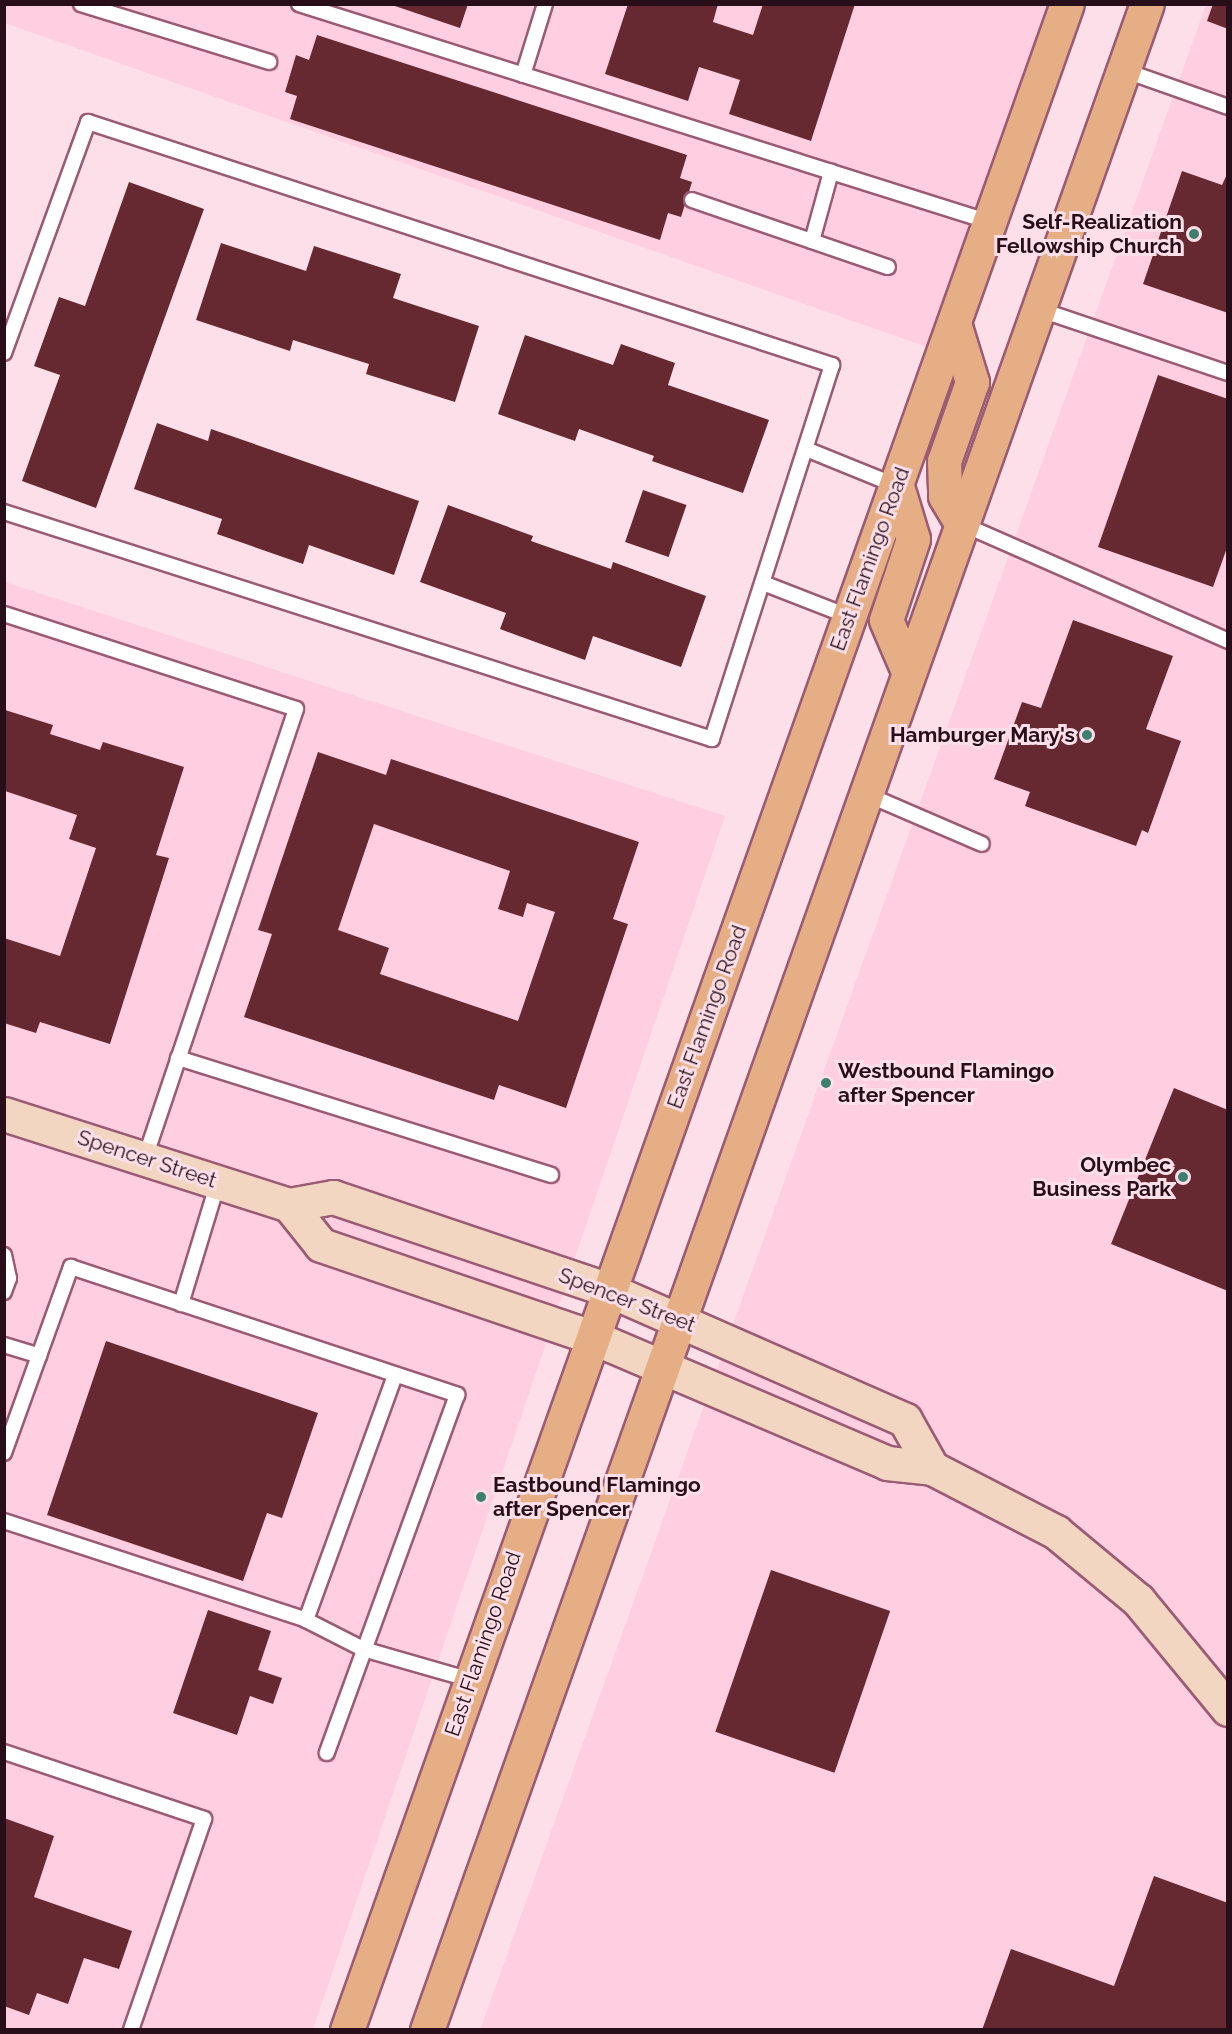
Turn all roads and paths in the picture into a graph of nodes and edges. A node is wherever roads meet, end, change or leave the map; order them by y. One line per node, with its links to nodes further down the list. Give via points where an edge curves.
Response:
1 (81, 4): 6 (lane)
2 (299, 4): 8 (lane)
3 (545, 4): 8 (lane)
4 (1067, 4): 12 (main road, East Flamingo Road)
5 (1147, 4): 7 (main road)
6 (268, 63)
7 (1123, 70): 9 (lane); 15 (main road)
8 (523, 75): 10 (lane)
9 (1227, 107)
10 (831, 172): 12 (lane); 13 (lane)
11 (692, 200): 13 (lane)
12 (990, 222): 16 (main road, East Flamingo Road)
13 (812, 241): 14 (lane)
14 (888, 267)
15 (1038, 309): 18 (lane); 22 (main road)
16 (954, 322): 20 (main road, East Flamingo Road); 22 (main road, via 972,382 944,461 945,496)
17 (4, 353): 19 (lane, via 88,122 832,365)
18 (1227, 373)
19 (806, 449): 20 (lane); 23 (lane)
20 (897, 486): 25 (main road, East Flamingo Road); 27 (main road, via 913,539 886,620)
21 (4, 512): 23 (lane, via 712,739)
22 (962, 524): 26 (lane); 27 (main road)
23 (763, 583): 25 (lane)
24 (4, 614): 30 (lane, via 296,709)
25 (850, 617): 37 (main road, East Flamingo Road)
26 (1227, 641)
27 (909, 671): 28 (main road)
28 (866, 794): 29 (lane); 40 (main road)
29 (982, 844)
30 (178, 1058): 32 (lane); 33 (lane)
31 (4, 1114): 32 (street, Spencer Street)
32 (145, 1158): 34 (street, Spencer Street)
33 (551, 1175)
34 (218, 1181): 35 (street, Spencer Street); 39 (lane)
35 (289, 1205): 37 (street, Spencer Street, via 333,1197); 41 (street, via 321,1245)
36 (4, 1255): 38 (lane, via 9,1278)
37 (609, 1290): 40 (street, Spencer Street); 41 (main road, East Flamingo Road)
38 (4, 1292)
39 (181, 1304): 43 (lane, via 71,1268); 45 (lane)
40 (677, 1318): 44 (main road); 47 (street, Spencer Street, via 905,1420)
41 (592, 1337): 44 (street); 51 (main road, East Flamingo Road)
42 (4, 1345): 43 (lane)
43 (39, 1356): 46 (lane)
44 (661, 1367): 47 (street, via 886,1462); 57 (main road)
45 (395, 1375): 49 (lane); 50 (lane, via 457,1395)
46 (4, 1453)
47 (932, 1467): 52 (street, via 1056,1532 1138,1600)
48 (4, 1521): 49 (lane)
49 (306, 1620): 50 (lane)
50 (363, 1649): 51 (lane); 54 (lane)
51 (471, 1680): 56 (main road, East Flamingo Road)
52 (1227, 1709)
53 (4, 1752): 55 (lane, via 204,1819)
54 (327, 1753)
55 (131, 2030)
56 (347, 2030)
57 (427, 2030)

